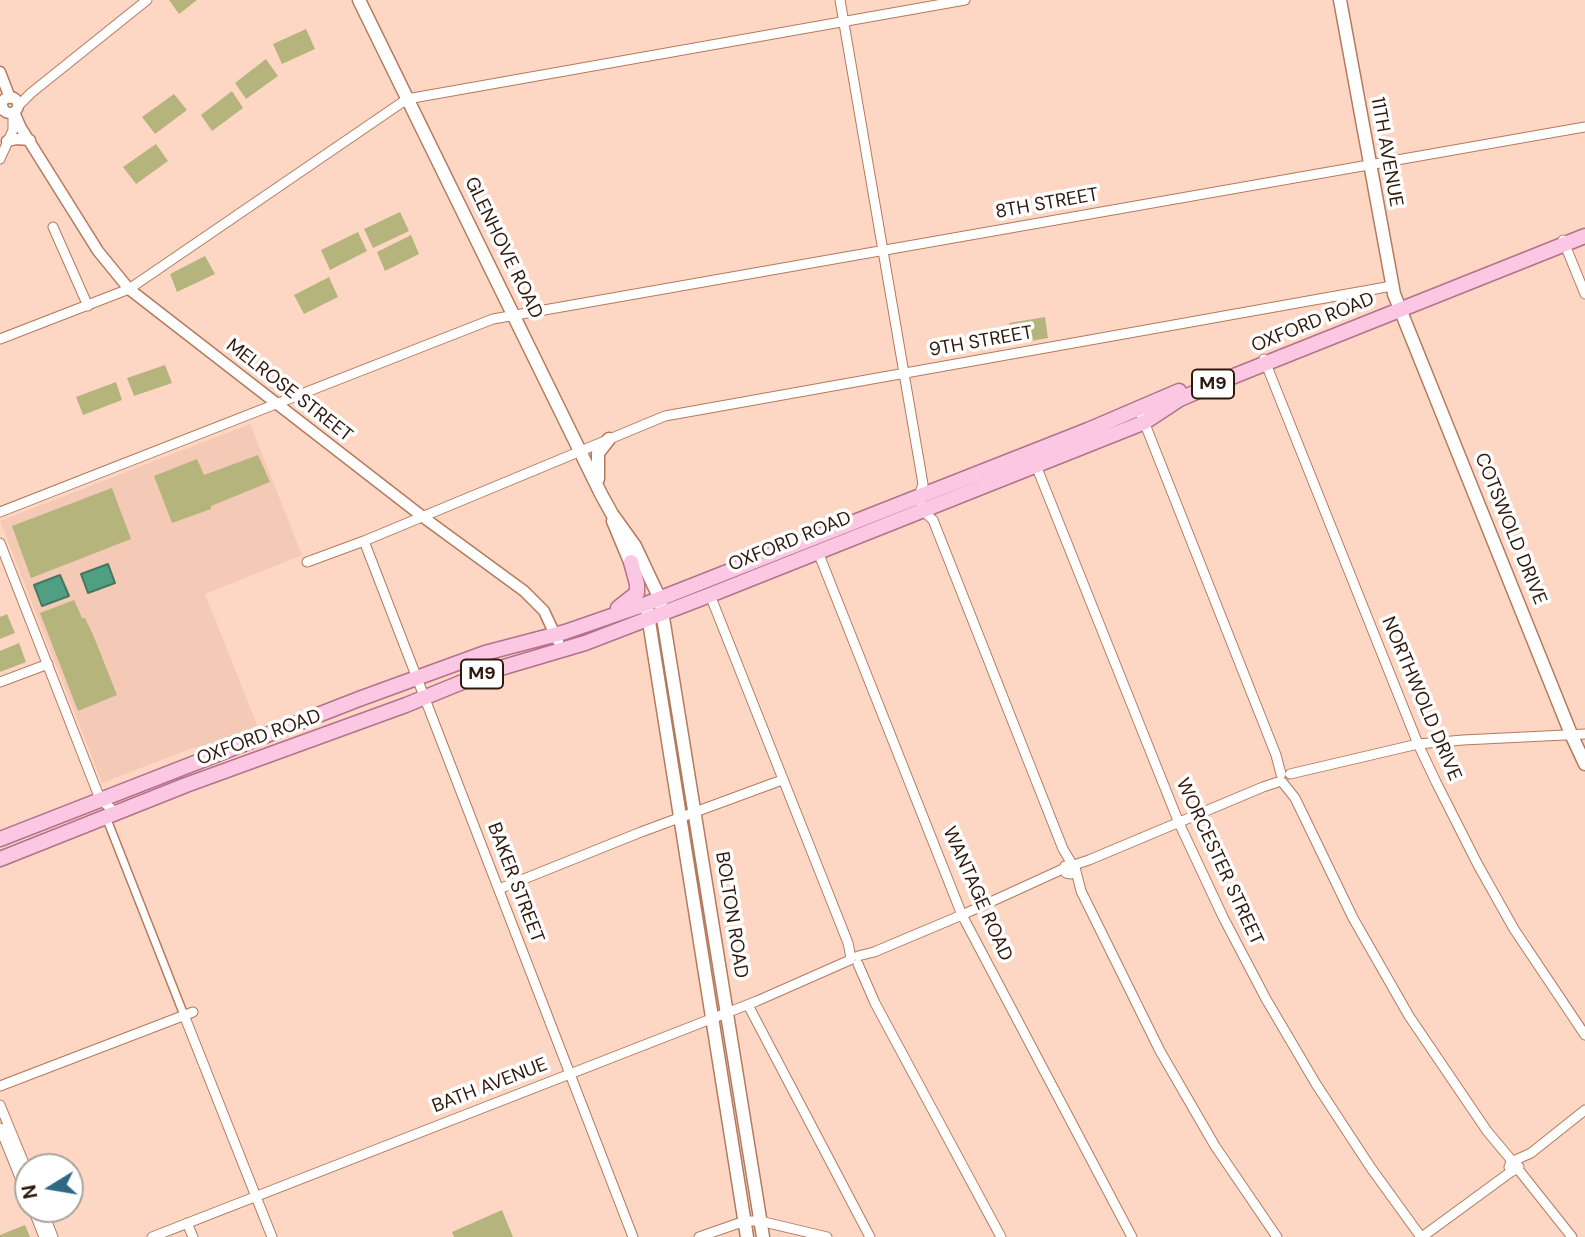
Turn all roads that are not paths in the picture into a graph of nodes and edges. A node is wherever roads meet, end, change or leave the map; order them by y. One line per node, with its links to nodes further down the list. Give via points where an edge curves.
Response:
1 (147, 0): 9 (street)
2 (359, 0): 8 (main road, GLENHOVE ROAD)
3 (840, 0): 6 (street)
4 (965, 0): 6 (street)
5 (1340, 0): 14 (main road, 11TH AVENUE)
6 (844, 22): 8 (street); 19 (street)
7 (0, 72): 9 (street, MELROSE STREET)
8 (407, 99): 21 (street); 25 (main road, GLENHOVE ROAD)
9 (9, 106): 11 (street, MELROSE STREET); 12 (street, via 13,130)
10 (1585, 127): 14 (street, 8TH STREET)
11 (27, 135): 12 (street); 21 (street, MELROSE STREET, via 98,251)
12 (7, 139): 13 (street)
13 (0, 159)
14 (1369, 165): 19 (street, 8TH STREET); 20 (main road, 11TH AVENUE)
15 (53, 227): 24 (street)
16 (1585, 229): 18 (main road, OXFORD ROAD / M9)
17 (1585, 236): 18 (main road, OXFORD ROAD / M9)
18 (1563, 241): 22 (street); 23 (main road, OXFORD ROAD / M9)
19 (883, 250): 25 (street, 8TH STREET); 28 (street)
20 (1392, 286): 23 (main road, 11TH AVENUE); 28 (street, 9TH STREET)
21 (129, 289): 24 (street); 29 (street, MELROSE STREET)
22 (1585, 294)
23 (1399, 305): 27 (main road, OXFORD ROAD / M9); 54 (main road, COTSWOLD DRIVE)
24 (88, 306): 26 (street)
25 (514, 315): 29 (street, 8TH STREET, via 470,326); 32 (main road, GLENHOVE ROAD)
26 (0, 340)
27 (1264, 360): 30 (main road, OXFORD ROAD / M9); 56 (street, NORTHWOLD DRIVE)
28 (905, 373): 31 (street, 9TH STREET, via 665,416); 34 (street)
29 (277, 403): 36 (street, 8TH STREET); 39 (street, MELROSE STREET)
30 (1142, 415): 33 (main road, OXFORD ROAD / M9); 58 (street)
31 (609, 439): 32 (street, 9TH STREET); 35 (main road, via 597,457)
32 (581, 451): 35 (main road, GLENHOVE ROAD); 39 (street, 9TH STREET)
33 (1034, 462): 34 (main road, OXFORD ROAD / M9); 37 (main road, OXFORD ROAD / M9); 64 (street, WORCESTER STREET)
34 (925, 490): 37 (street); 37 (street); 46 (main road, OXFORD ROAD / M9)
35 (601, 494): 38 (main road, GLENHOVE ROAD)
36 (0, 512)
37 (931, 512): 42 (main road, OXFORD ROAD / M9); 67 (street)
38 (611, 514): 44 (main road, GLENHOVE ROAD); 46 (main road, GLENHOVE ROAD, via 635,546)
39 (422, 517): 40 (street, 9TH STREET); 48 (street, MELROSE STREET, via 532,598)
40 (364, 541): 43 (street, 9TH STREET); 51 (street, BAKER STREET)
41 (0, 543): 50 (street)
42 (818, 552): 45 (main road, OXFORD ROAD / M9); 69 (street, WANTAGE ROAD)
43 (307, 562)
44 (631, 562): 46 (main road, GLENHOVE ROAD); 47 (main road, via 636,593)
45 (710, 595): 46 (main road, OXFORD ROAD / M9); 59 (street)
46 (655, 608): 47 (main road, OXFORD ROAD / M9); 49 (main road, OXFORD ROAD / M9); 61 (main road, BOLTON ROAD); 63 (main road, BOLTON ROAD)
47 (599, 620): 48 (main road, OXFORD ROAD / M9)
48 (555, 634): 49 (street, MELROSE STREET); 51 (main road, OXFORD ROAD / M9)
49 (561, 650): 53 (main road, OXFORD ROAD / M9, via 487,672)
50 (48, 664): 52 (street); 60 (street)
51 (415, 679): 53 (street, BAKER STREET); 60 (main road, OXFORD ROAD / M9)
52 (0, 682)
53 (424, 698): 62 (main road, OXFORD ROAD / M9); 68 (street, BAKER STREET)
54 (1571, 734): 55 (street, BATH AVENUE); 56 (street, BATH AVENUE); 57 (main road, COTSWOLD DRIVE)
55 (1585, 734)
56 (1418, 744): 58 (street, BATH AVENUE); 75 (street, NORTHWOLD DRIVE, via 1497,900)
57 (1585, 764)
58 (1285, 777): 64 (street, BATH AVENUE); 83 (street, via 1387,980 1433,1055)
59 (782, 780): 61 (street); 70 (street)
60 (100, 799): 62 (street); 65 (main road, OXFORD ROAD / M9)
61 (695, 813): 63 (street); 72 (main road, BOLTON ROAD)
62 (111, 815): 66 (main road, OXFORD ROAD / M9); 73 (street)
63 (682, 817): 68 (street); 74 (main road, BOLTON ROAD)
64 (1179, 822): 67 (street, BATH AVENUE); 100 (street, WORCESTER STREET, via 1266,999 1316,1084)
65 (0, 839)
66 (0, 859)
67 (1070, 869): 69 (street, BATH AVENUE); 99 (street, via 1168,1066)
68 (499, 889): 76 (street, BAKER STREET)
69 (962, 915): 70 (street, BATH AVENUE); 98 (street, WANTAGE ROAD)
70 (855, 960): 71 (street, BATH AVENUE); 97 (street)
71 (748, 1005): 72 (street, BATH AVENUE); 96 (street)
72 (727, 1012): 74 (street, BATH AVENUE); 86 (main road, BOLTON ROAD)
73 (188, 1014): 77 (street); 84 (street)
74 (712, 1017): 76 (street, BATH AVENUE); 85 (main road, BOLTON ROAD)
75 (1585, 1035)
76 (569, 1074): 84 (street, BATH AVENUE); 91 (street, BAKER STREET)
77 (0, 1086)
78 (0, 1105): 81 (street)
79 (1585, 1110): 83 (street)
80 (0, 1128): 82 (street)
81 (16, 1153)
82 (14, 1155)
83 (1514, 1167): 100 (street); 101 (street)
84 (257, 1196): 87 (street, BATH AVENUE); 90 (street)
85 (745, 1221): 86 (street); 92 (street); 93 (main road, BOLTON ROAD)
86 (760, 1222): 94 (main road, BOLTON ROAD); 95 (street)
87 (187, 1223): 88 (street, BATH AVENUE); 89 (street)
88 (152, 1237)
89 (193, 1237)
90 (272, 1237)
91 (633, 1237)
92 (699, 1237)
93 (747, 1237)
94 (763, 1237)
95 (827, 1237)
96 (870, 1237)
97 (1001, 1237)
98 (1132, 1237)
99 (1277, 1237)
100 (1422, 1237)
101 (1572, 1237)

